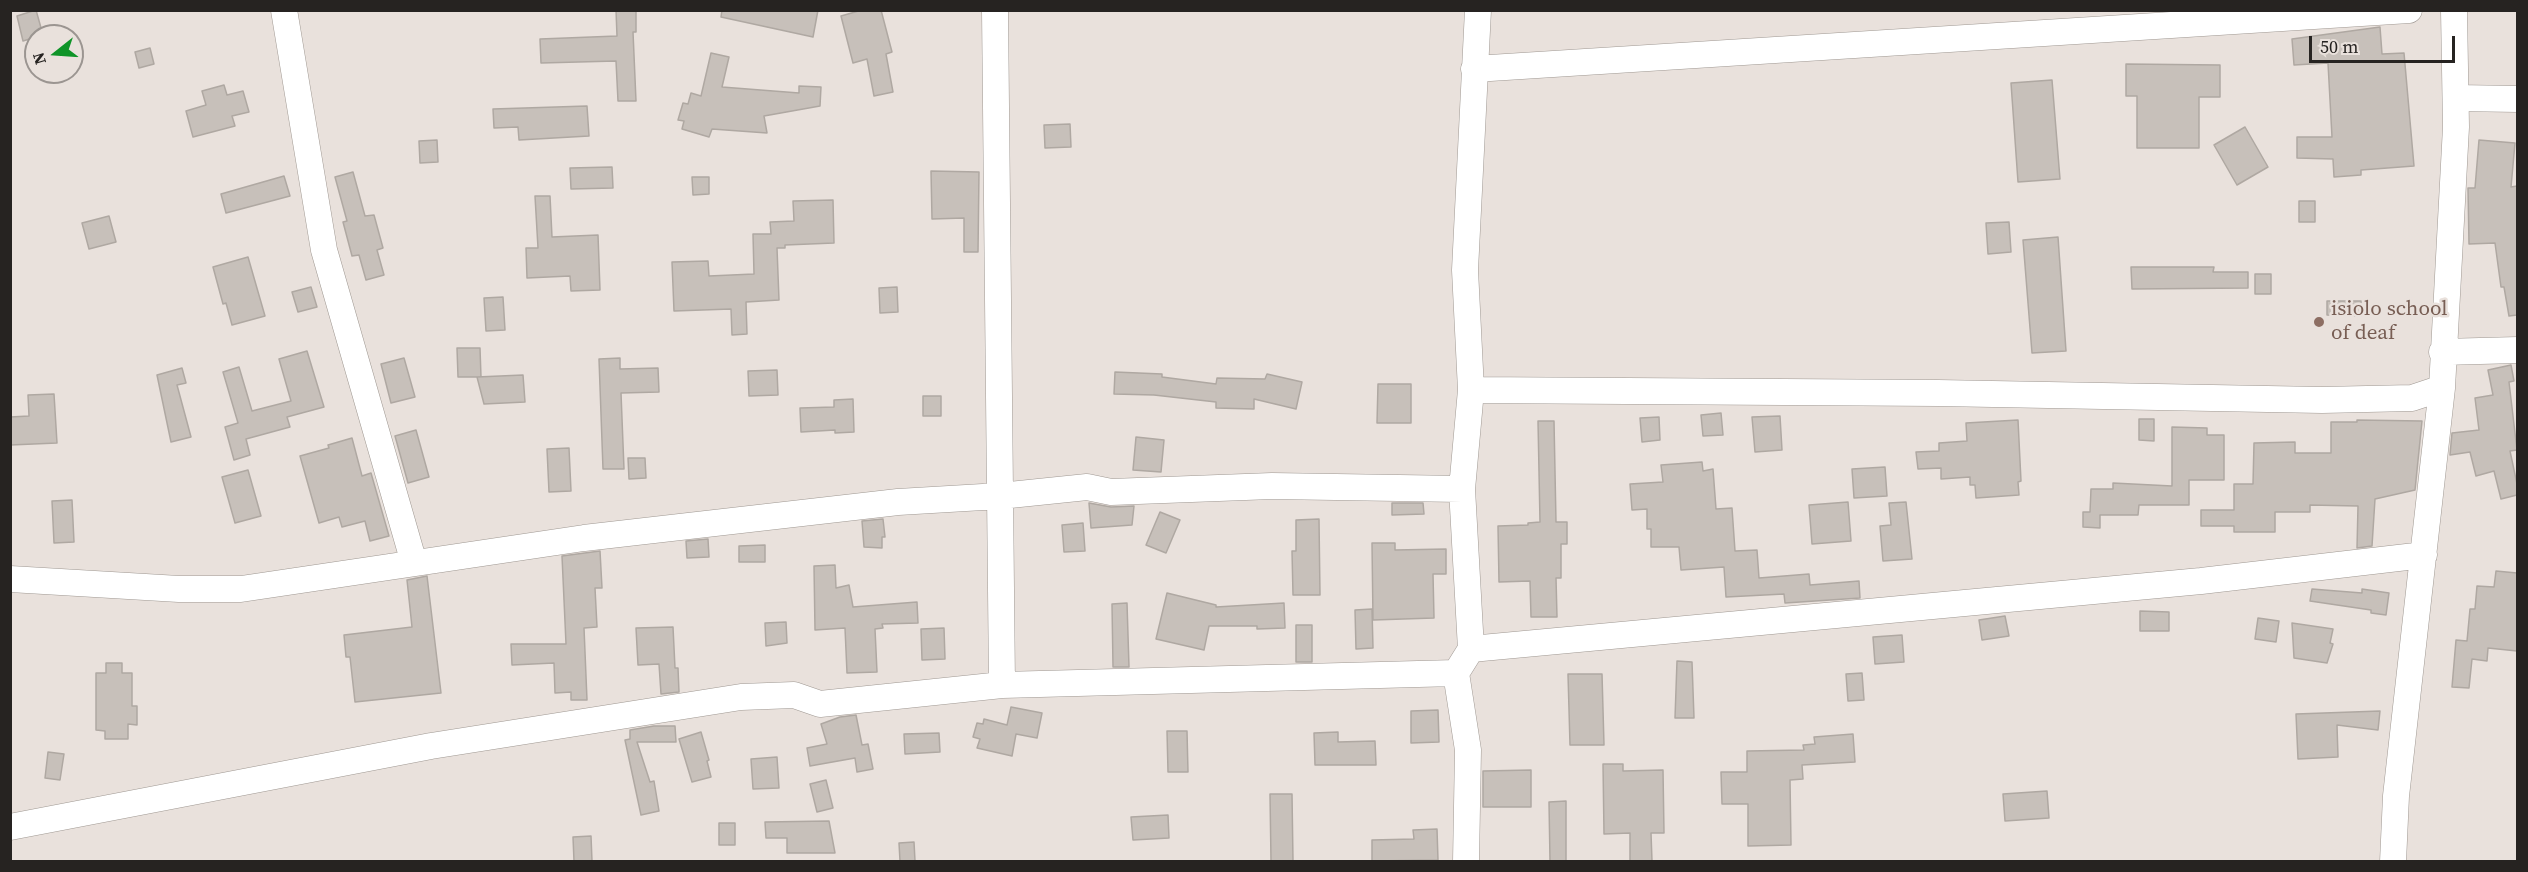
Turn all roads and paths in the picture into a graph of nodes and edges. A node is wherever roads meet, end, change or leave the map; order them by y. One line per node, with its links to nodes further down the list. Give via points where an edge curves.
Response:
1 (284, 10): 16 (street, via 324,250)
2 (995, 10): 14 (street)
3 (1478, 10): 6 (street)
4 (2409, 10): 6 (street)
5 (2454, 10): 7 (street)
6 (1474, 69): 12 (street, via 1465,270)
7 (2456, 98): 8 (street); 10 (street)
8 (2517, 99)
9 (2517, 350): 10 (street)
10 (2442, 352): 11 (street)
11 (2442, 388): 12 (street, via 2412,399 2322,400); 15 (street)
12 (1471, 390): 13 (street)
13 (1462, 489): 14 (street, via 1272,486 1110,492 1087,487); 18 (street)
14 (1000, 496): 16 (street, via 898,502 585,538); 20 (street)
15 (2424, 555): 18 (street, via 2201,581); 23 (street, via 2396,796)
16 (414, 563): 17 (street, via 242,589)
17 (10, 579)
18 (1470, 649): 19 (street)
19 (1456, 673): 20 (street); 22 (street, via 1468,750)
20 (1002, 685): 21 (street, via 820,704 794,695 741,697 431,747)
21 (10, 827)
22 (1466, 861)
23 (2393, 861)

